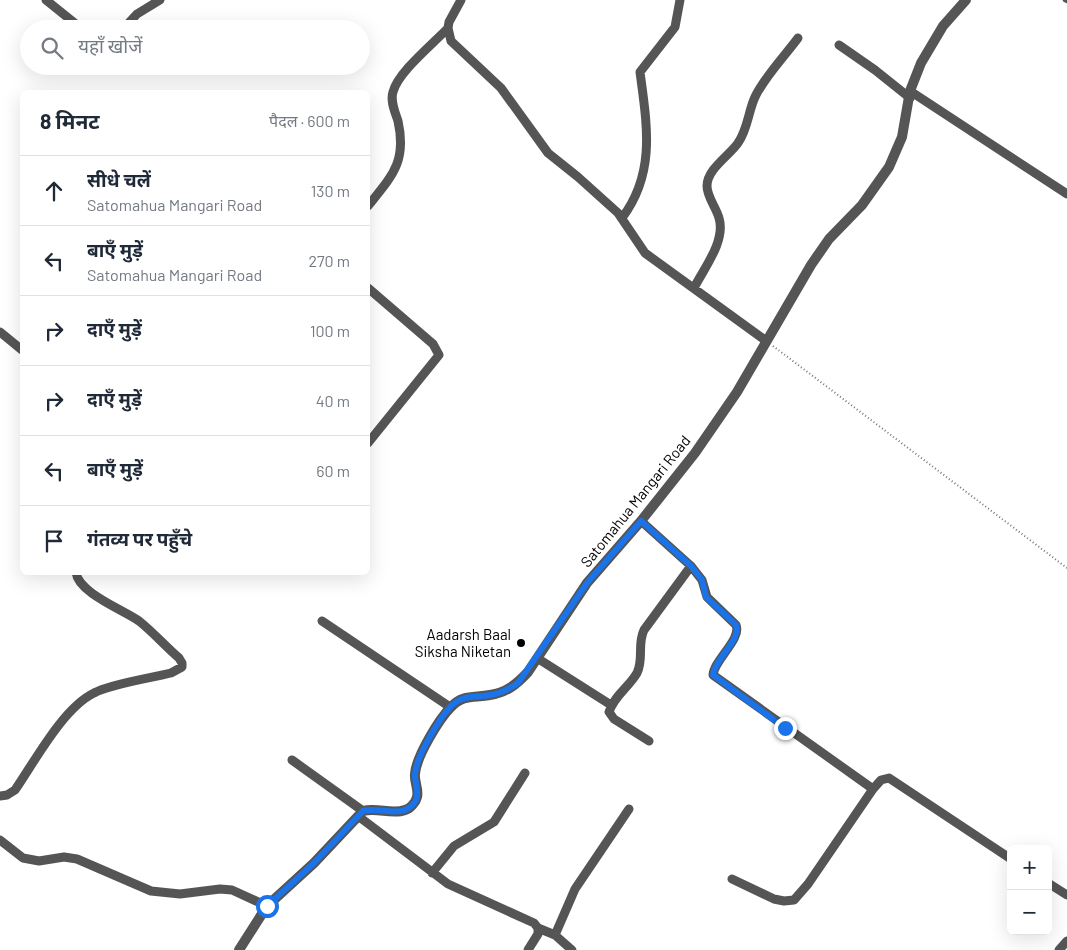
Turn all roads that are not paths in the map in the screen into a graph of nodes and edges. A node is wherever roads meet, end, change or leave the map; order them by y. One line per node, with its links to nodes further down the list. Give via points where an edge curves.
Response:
1 (46, 0): 6 (street)
2 (160, 0): 7 (street)
3 (461, 0): 8 (street)
4 (680, 0): 14 (street, via 675,27 640,72 647,160 640,188)
5 (966, 0): 11 (street, Satomahua Mangari Road, via 932,43)
6 (71, 20)
7 (131, 20)
8 (448, 28): 13 (street, via 392,91 402,151 391,177); 14 (street, via 451,41 501,88 548,154)
9 (798, 38): 15 (street, via 756,95 745,132 709,179 707,186 720,219 720,233)
10 (838, 46): 11 (street)
11 (910, 94): 12 (street); 18 (street, Satomahua Mangari Road, via 902,137 889,167 811,264)
12 (1067, 194)
13 (370, 203)
14 (622, 218): 15 (street, via 645,253)
15 (694, 288): 18 (street)
16 (370, 290): 20 (street, via 433,344 439,355)
17 (0, 332): 19 (street)
18 (765, 340): 21 (street, Satomahua Mangari Road, via 736,392 695,453)
19 (20, 348)
20 (370, 441)
21 (641, 521): 22 (street); 25 (street, Satomahua Mangari Road, via 587,583)
22 (691, 566): 26 (street, via 644,630 640,638 640,664); 31 (street, via 702,580 706,597 738,628 713,675)
23 (77, 575): 32 (street, via 81,583 105,602 140,622 179,658 182,667 172,673 94,692 78,703 56,729 15,790)
24 (322, 621): 27 (street)
25 (537, 658): 26 (street); 27 (street, Satomahua Mangari Road, via 518,683 506,690 460,698)
26 (611, 705): 28 (street, via 609,712 614,720)
27 (450, 707): 34 (street, via 416,766 418,795 412,806 399,812 381,809)
28 (648, 741)
29 (292, 760): 34 (street)
30 (525, 773): 37 (street, via 494,822 454,846)
31 (873, 789): 36 (street, via 881,780 889,778); 38 (street, via 794,900 774,899)
32 (0, 796)
33 (629, 809): 43 (street, via 575,889)
34 (360, 813): 37 (street); 41 (street, via 314,863)
35 (0, 840): 41 (street, via 23,858 39,861 78,859 150,891 180,894 232,890)
36 (1007, 855)
37 (432, 873): 42 (street)
38 (732, 878)
39 (1052, 885): 40 (street)
40 (1067, 894)
41 (267, 906): 45 (street)
42 (538, 928): 43 (street); 46 (street)
43 (555, 935): 47 (street)
44 (1067, 942): 48 (street)
45 (239, 950)
46 (528, 950)
47 (572, 950)
48 (1059, 950)

